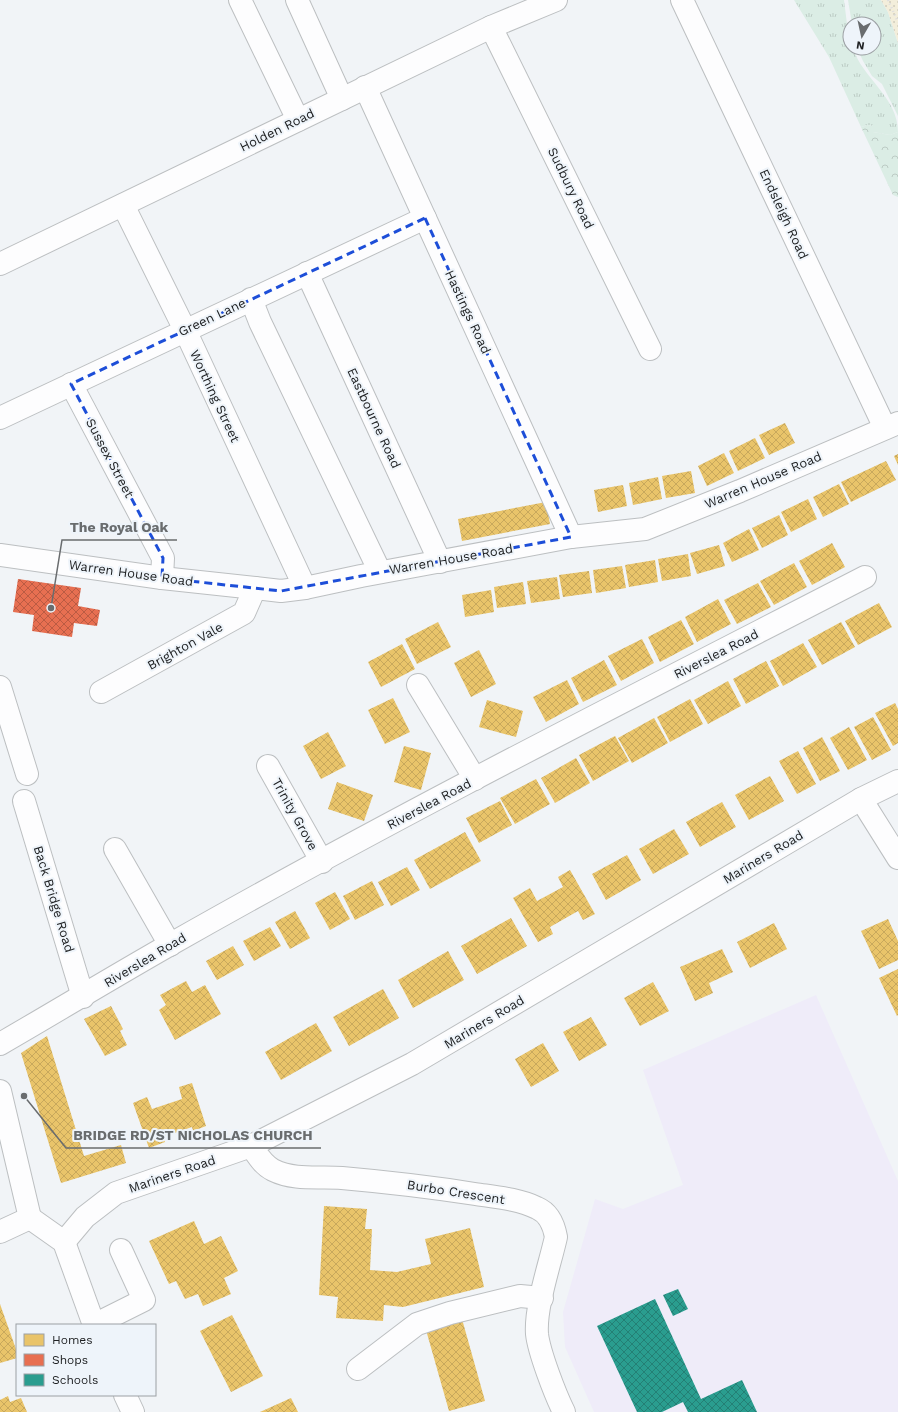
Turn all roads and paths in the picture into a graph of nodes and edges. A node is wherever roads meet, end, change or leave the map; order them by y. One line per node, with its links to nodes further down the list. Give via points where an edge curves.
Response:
1 (240, 0): 10 (street)
2 (298, 0): 9 (street)
3 (556, 0): 7 (street, Holden Road)
4 (682, 0): 20 (street, Endsleigh Road)
5 (888, 0): 6 (path)
6 (898, 22)
7 (491, 27): 8 (street, Holden Road); 17 (street, Sudbury Road)
8 (365, 87): 9 (street, Holden Road); 12 (street, Hastings Road)
9 (342, 98): 10 (street, Holden Road)
10 (298, 120): 11 (street, Holden Road)
11 (123, 205): 13 (street, Holden Road); 16 (street, Worthing Street)
12 (425, 218): 14 (street, Green Lane); 21 (street, Hastings Road)
13 (0, 264)
14 (307, 273): 15 (street, Green Lane); 23 (street, Eastbourne Road)
15 (251, 299): 16 (street, Green Lane); 24 (street)
16 (184, 330): 18 (street, Green Lane); 28 (street, Worthing Street)
17 (650, 349)
18 (71, 384): 19 (street, Green Lane); 26 (street, Sussex Street, via 163,558)
19 (0, 418)
20 (892, 425): 21 (street, Warren House Road, via 740,492 645,529)
21 (571, 537): 23 (street, Warren House Road)
22 (0, 555): 26 (street, Warren House Road)
23 (440, 562): 24 (street, Warren House Road)
24 (380, 572): 28 (street, Warren House Road)
25 (865, 577): 35 (street, Riverslea Road)
26 (162, 578): 27 (street, Warren House Road)
27 (255, 588): 28 (street, Warren House Road, via 281,591); 31 (street, Brighton Vale, via 244,613)
28 (305, 588)
29 (418, 685): 35 (street)
30 (0, 689): 32 (street)
31 (101, 692)
32 (4, 711): 34 (street)
33 (268, 766): 41 (street, Trinity Grove)
34 (27, 774)
35 (475, 779): 41 (street, Riverslea Road)
36 (898, 781): 37 (street, Mariners Road)
37 (861, 799): 40 (street); 46 (street, Mariners Road, via 412,1064)
38 (24, 801): 43 (street, Back Bridge Road)
39 (115, 849): 42 (street)
40 (898, 858)
41 (322, 862): 42 (street, Riverslea Road)
42 (170, 945): 43 (street, Riverslea Road)
43 (83, 997): 44 (street, Riverslea Road)
44 (0, 1044)
45 (0, 1091): 47 (street)
46 (251, 1146): 49 (street, Mariners Road, via 116,1193 85,1217); 51 (street, Burbo Crescent, via 262,1163 284,1174 419,1185 512,1200 538,1208 550,1220 556,1237)
47 (30, 1218): 48 (street); 49 (street)
48 (0, 1232)
49 (64, 1242): 52 (street)
50 (121, 1250): 53 (street, via 144,1300)
51 (542, 1298): 54 (street, via 520,1296 417,1324); 57 (street, Burbo Crescent, via 537,1334)
52 (94, 1324)
53 (96, 1324)
54 (358, 1369)
55 (125, 1396): 56 (street)
56 (133, 1412)
57 (564, 1412)

